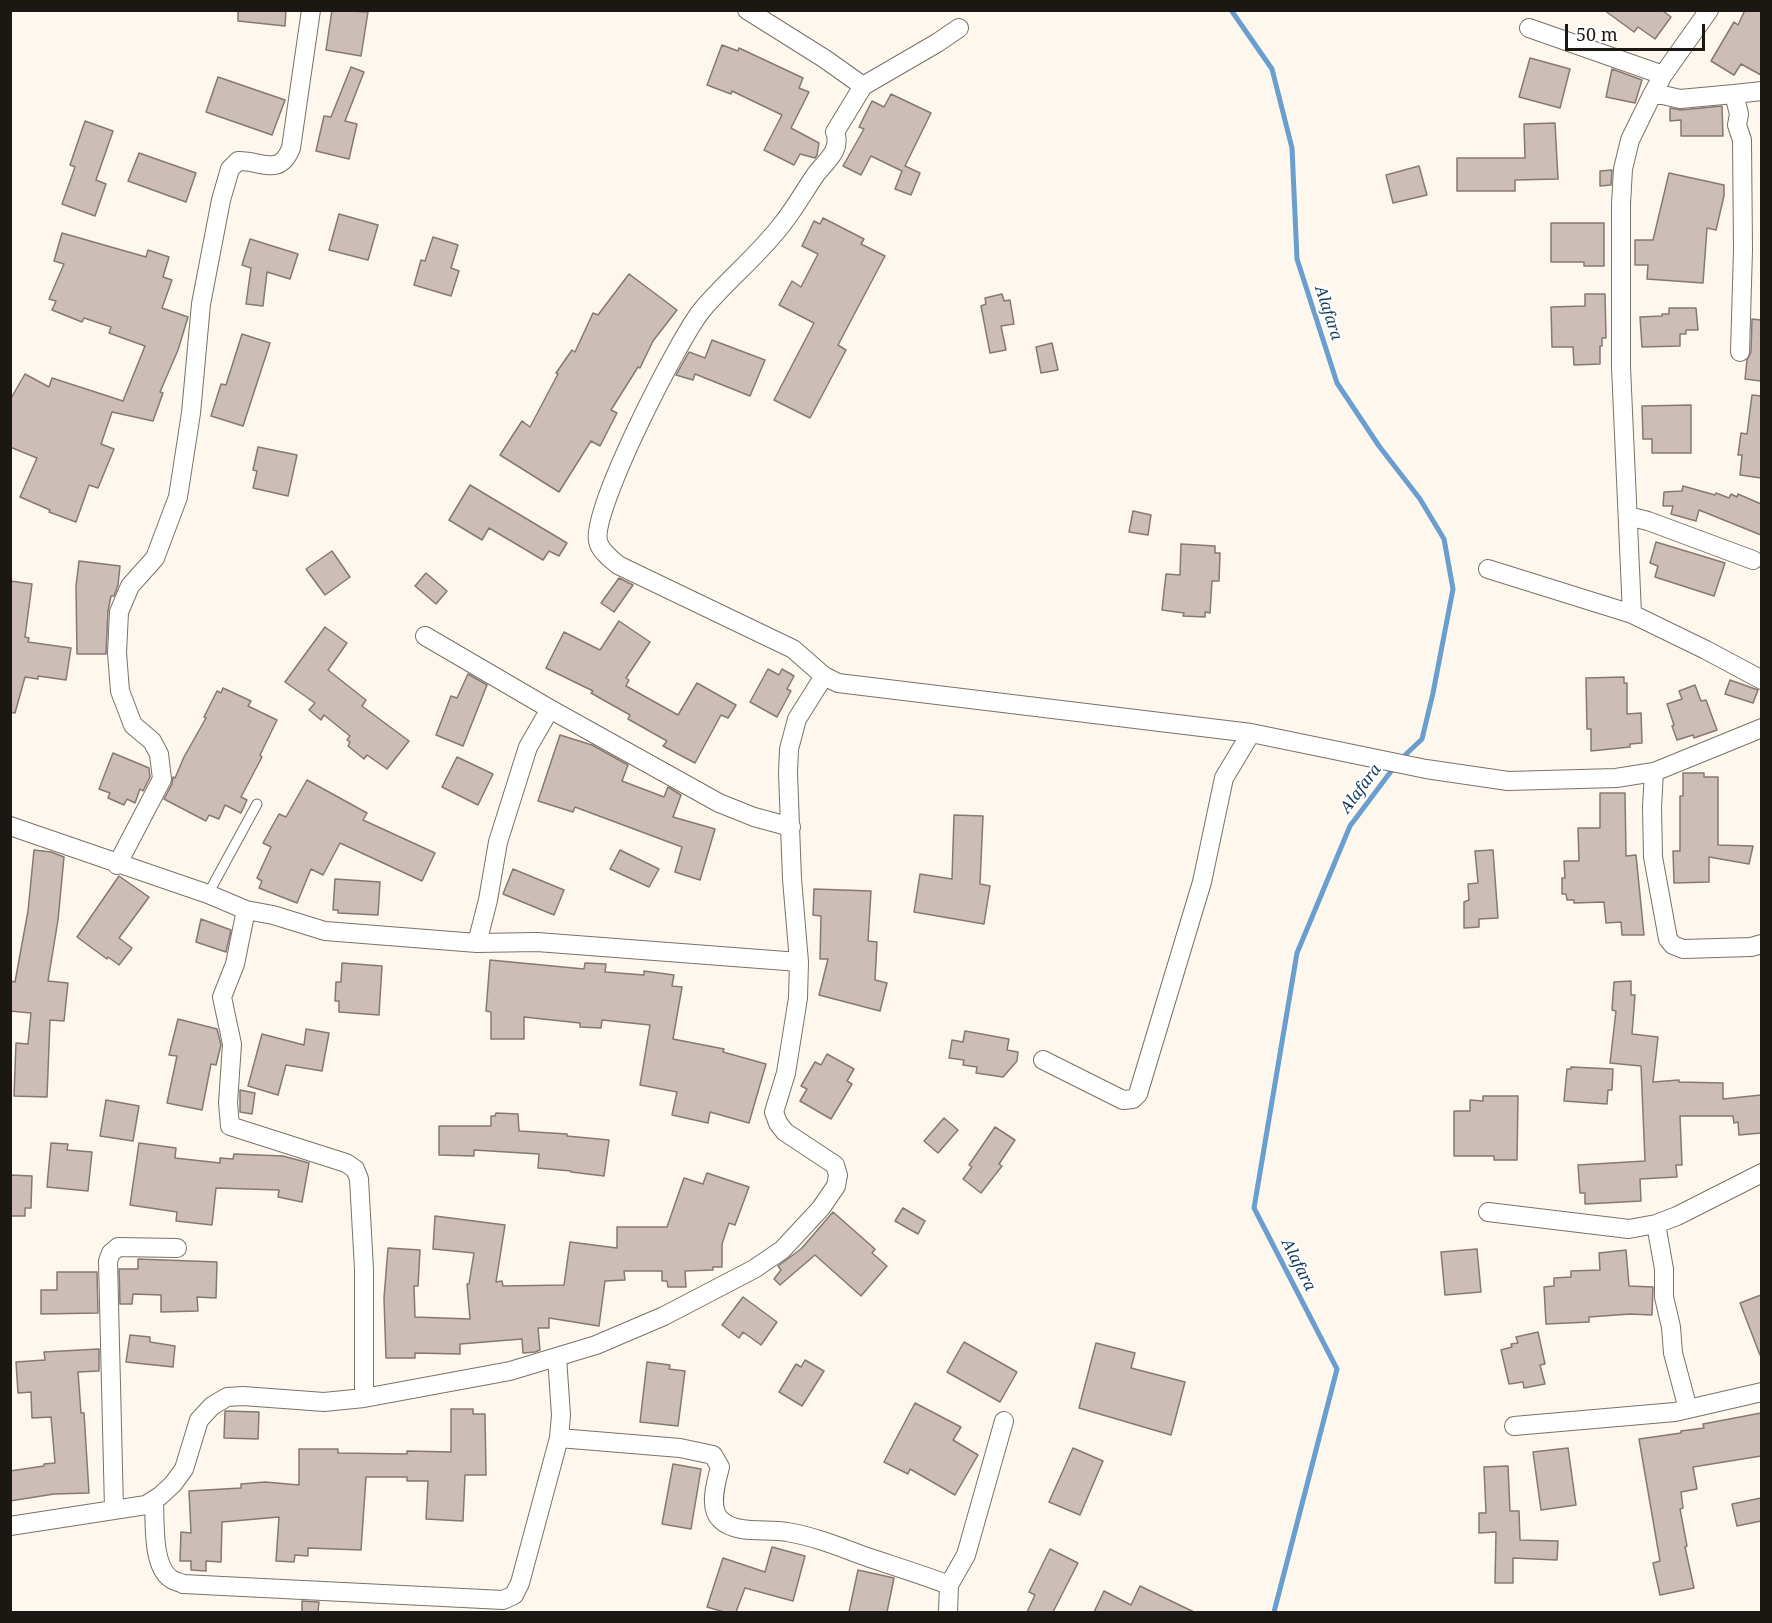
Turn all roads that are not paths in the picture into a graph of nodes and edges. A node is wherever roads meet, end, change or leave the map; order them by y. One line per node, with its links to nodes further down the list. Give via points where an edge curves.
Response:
1 (311, 10): 26 (street, via 287,158 279,165 238,161 230,170 201,304 178,497 155,558 130,586 119,612 120,691 133,725 152,741 159,754 162,779)
2 (747, 10): 7 (street)
3 (1709, 10): 6 (street)
4 (1529, 27): 6 (street)
5 (959, 28): 7 (street)
6 (1663, 75): 10 (street)
7 (863, 86): 17 (street, via 835,132 834,152 782,224 687,332 644,413 597,528 603,552 618,565 793,649)
8 (1761, 91): 9 (street)
9 (1734, 94): 10 (street, via 1680,99); 11 (street, via 1742,140)
10 (1652, 95): 12 (street, via 1630,140 1621,204 1621,367)
11 (1740, 352)
12 (1628, 516): 13 (street); 15 (street)
13 (1753, 560)
14 (1488, 569): 15 (street)
15 (1632, 614): 18 (street)
16 (425, 636): 19 (street)
17 (824, 676): 21 (street, via 838,683); 25 (street, via 797,719 789,749)
18 (1761, 680)
19 (550, 708): 25 (street, via 719,803 754,818); 29 (street, via 528,747 498,842)
20 (1761, 728): 22 (street)
21 (1251, 733): 22 (street, via 1426,769 1508,781 1616,778); 32 (street, via 1224,778 1202,882 1138,1094 1123,1100)
22 (1654, 772): 30 (street, via 1653,857 1668,939 1683,949)
23 (257, 804): 27 (lane)
24 (10, 826): 26 (street)
25 (791, 827): 31 (street)
26 (117, 865): 27 (street)
27 (208, 894): 28 (street)
28 (246, 910): 29 (street, via 325,931); 39 (street, via 235,964 222,997 232,1044 230,1126 355,1169 359,1179 364,1269)
29 (477, 943): 31 (street, via 537,942)
30 (1761, 944)
31 (799, 962): 37 (street, via 798,998 786,1073 774,1112 786,1132 835,1165 836,1186 782,1250 754,1269 664,1316)
32 (1043, 1060)
33 (1761, 1173): 35 (street)
34 (1488, 1212): 35 (street, via 1629,1229)
35 (1656, 1224): 40 (street, via 1673,1353)
36 (177, 1248): 45 (street, via 118,1247 108,1261)
37 (557, 1357): 39 (street, via 510,1371); 43 (street)
38 (1761, 1392): 40 (street)
39 (364, 1398): 44 (street, via 324,1402 227,1397 198,1420 184,1469)
40 (1688, 1409): 42 (street)
41 (1004, 1421): 47 (street, via 966,1555)
42 (1514, 1426)
43 (559, 1438): 44 (street, via 520,1584 513,1595 503,1600 183,1584 169,1578 161,1568); 47 (street, via 680,1448 713,1455 720,1467 714,1510 729,1526 810,1536)
44 (154, 1500): 45 (street, via 146,1505)
45 (114, 1509): 46 (street)
46 (10, 1526)
47 (949, 1585): 48 (street)
48 (948, 1612)

